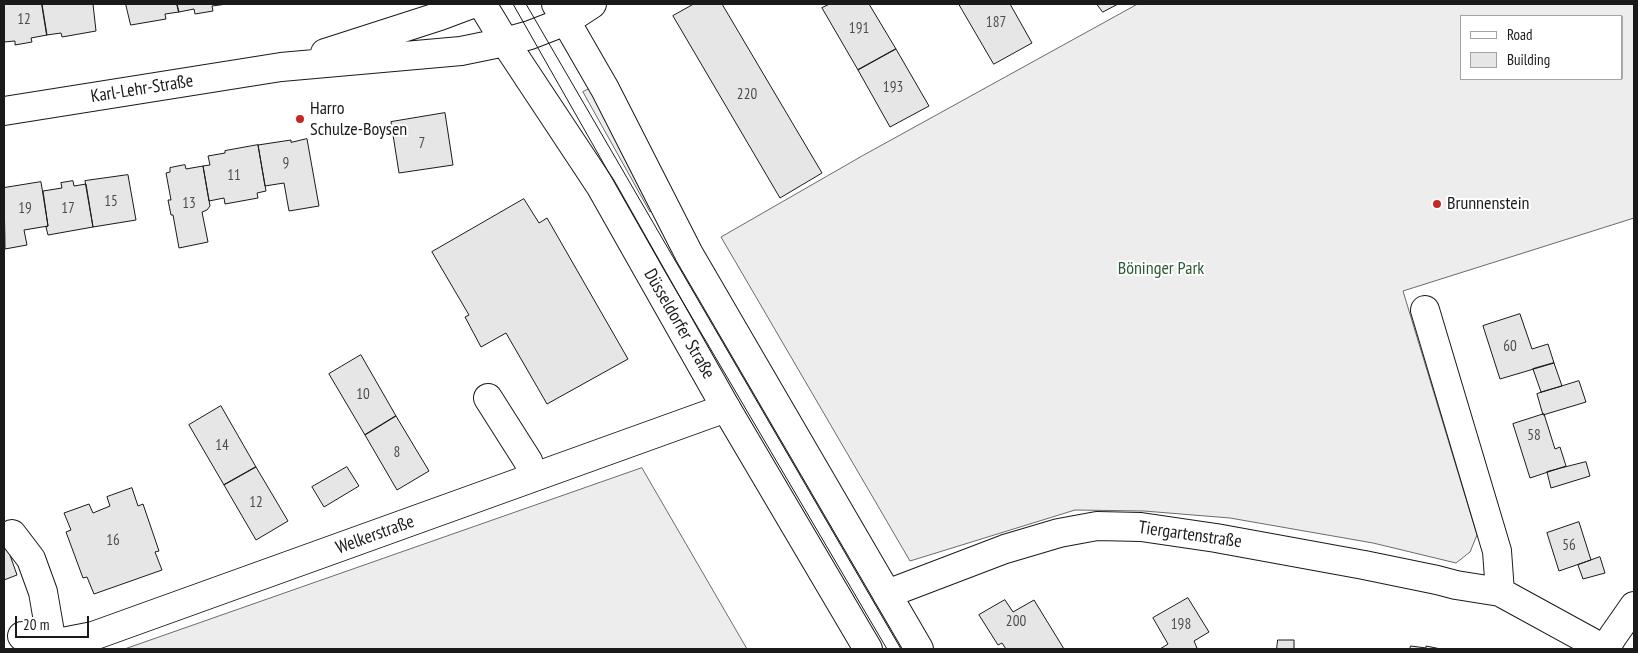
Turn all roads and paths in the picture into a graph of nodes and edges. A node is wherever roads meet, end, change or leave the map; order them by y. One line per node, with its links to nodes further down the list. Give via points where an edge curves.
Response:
1 (472, 4): 6 (main road, Karl-Lehr-Straße)
2 (482, 4): 5 (main road, Düsseldorfer Straße)
3 (592, 4): 4 (main road, Karl-Lehr-Straße)
4 (561, 12): 5 (main road, Karl-Lehr-Straße, via 530,35); 14 (main road, via 605,89 689,254)
5 (505, 42): 6 (main road, Karl-Lehr-Straße, via 448,53); 10 (main road, Düsseldorfer Straße, via 601,187)
6 (281, 67): 7 (main road, Karl-Lehr-Straße)
7 (4, 112)
8 (1425, 310): 13 (main road, via 1497,551)
9 (488, 398): 11 (main road, via 528,461)
10 (726, 408): 11 (main road, Welkerstraße); 18 (main road, Düsseldorfer Straße)
11 (534, 478): 17 (main road, Welkerstraße, via 93,636)
12 (12, 534): 17 (main road, via 31,559 43,592)
13 (1500, 592): 14 (main road, Tiergartenstraße, via 1216,538 1141,527 1097,526 1059,533 1006,549); 20 (main road, Tiergartenstraße)
14 (886, 594): 19 (main road)
15 (1634, 606): 20 (main road, Tiergartenstraße)
16 (22, 636): 17 (main road, Welkerstraße)
17 (52, 644)
18 (868, 649)
19 (919, 649)
20 (1605, 649)

